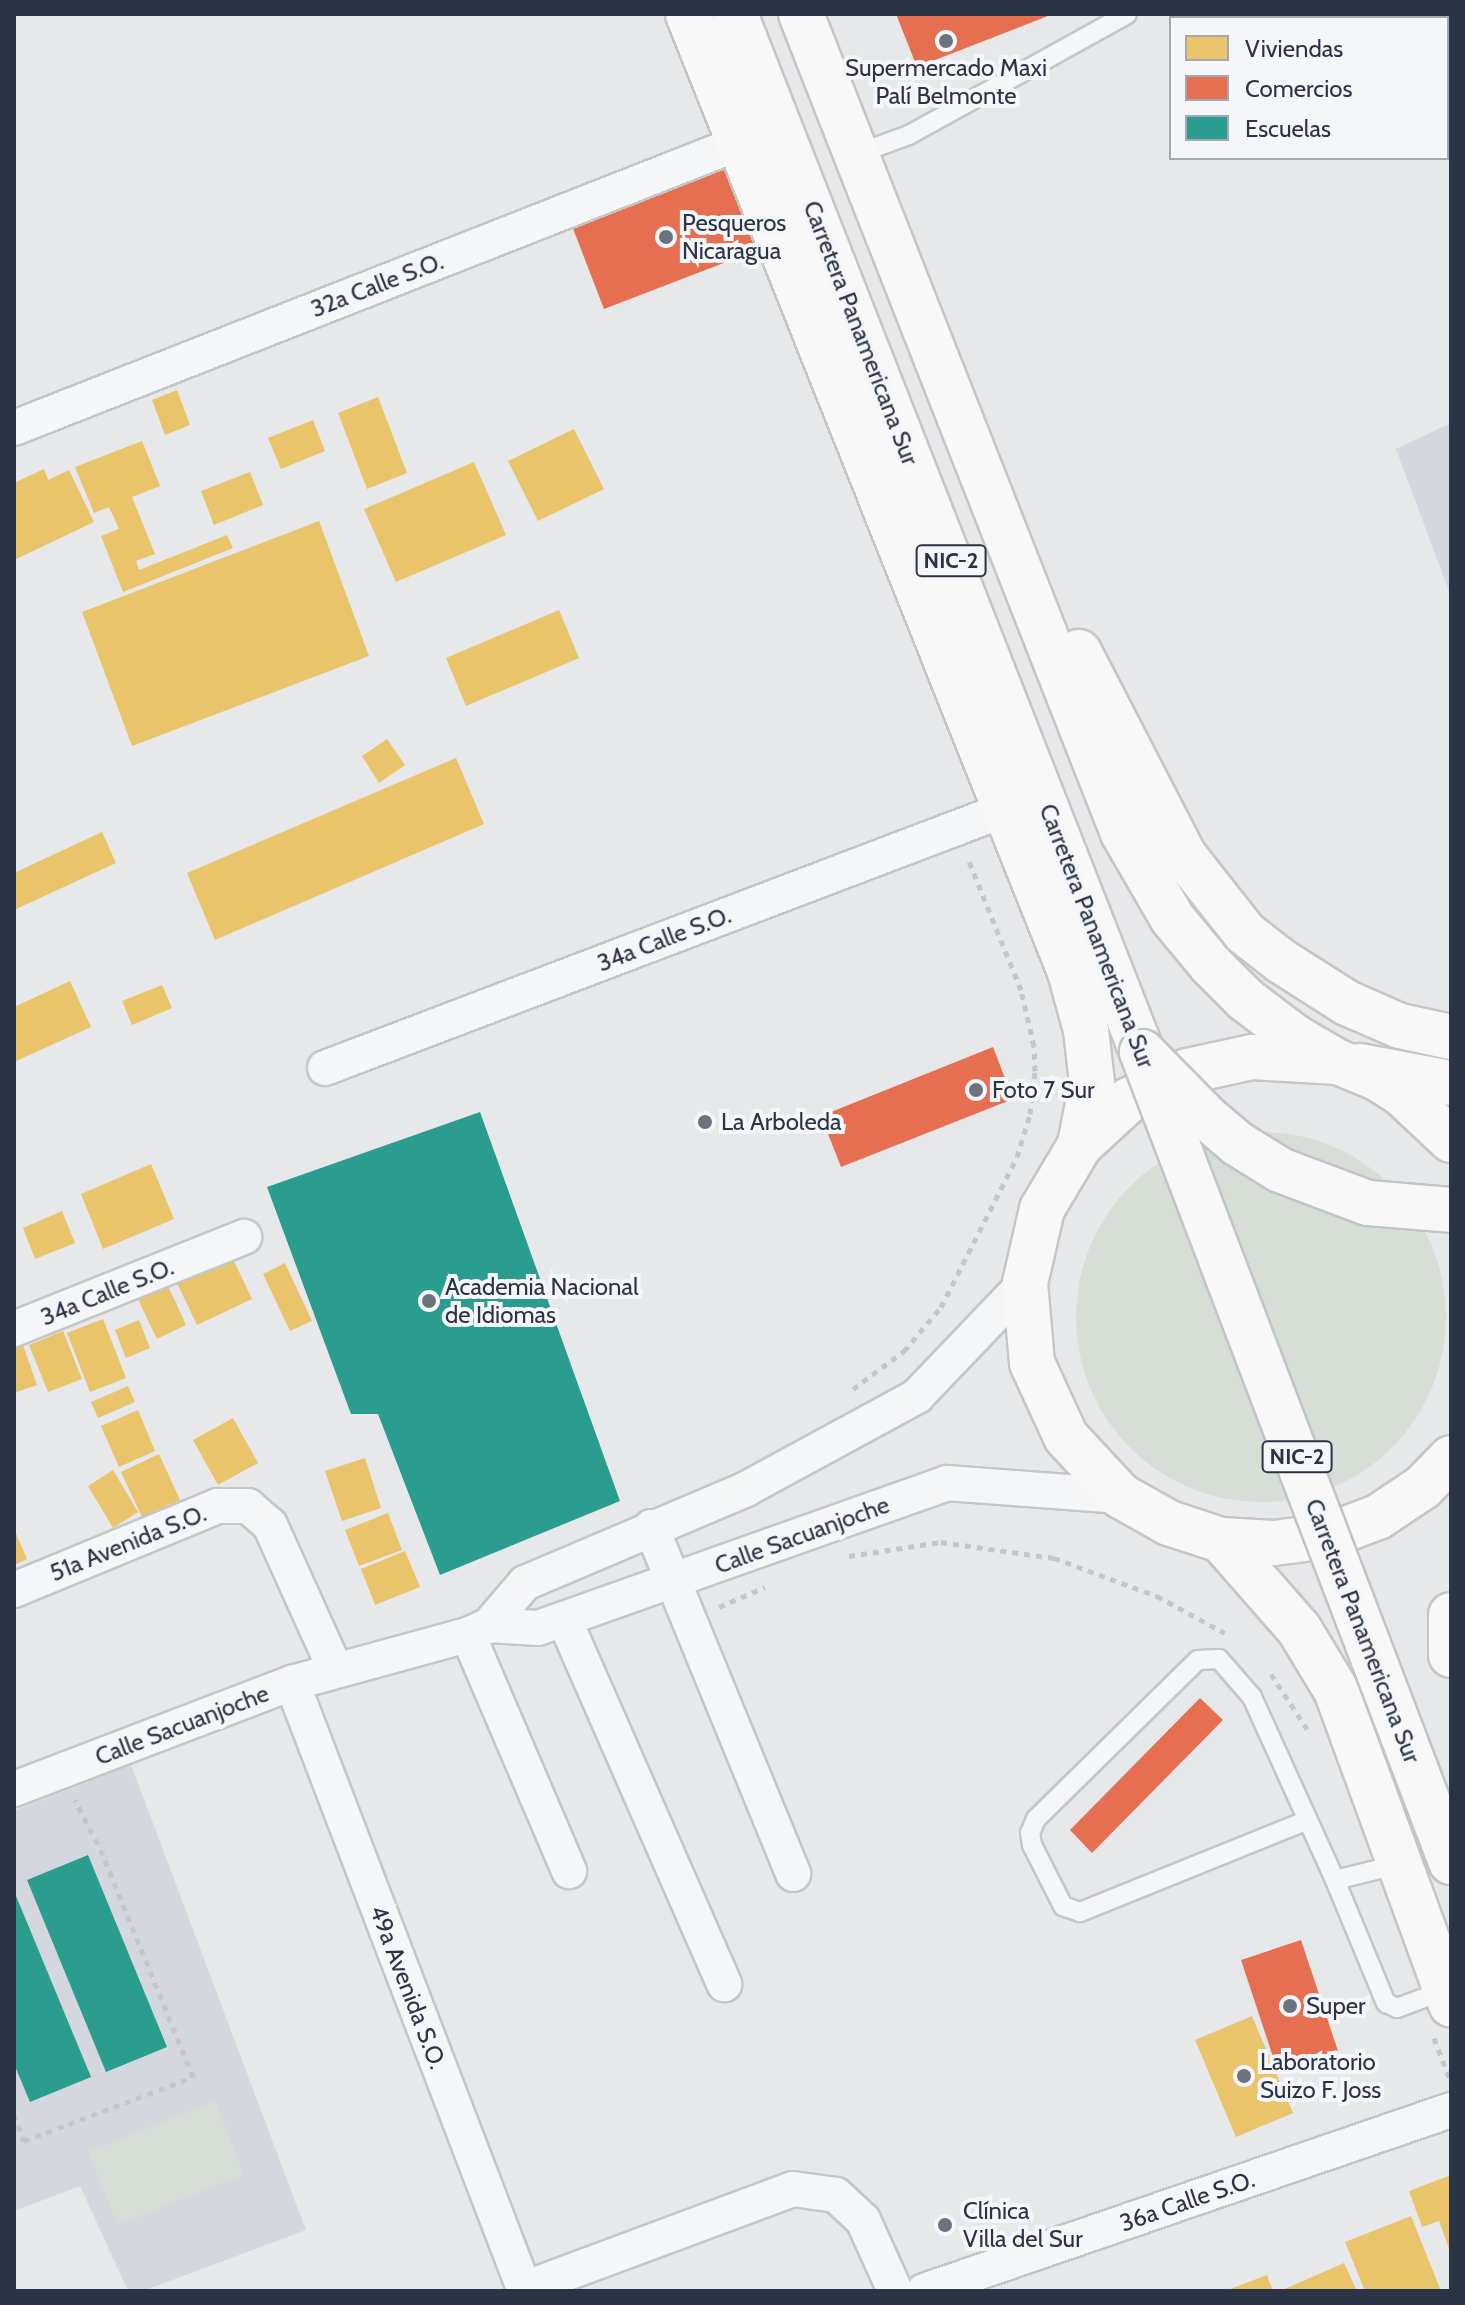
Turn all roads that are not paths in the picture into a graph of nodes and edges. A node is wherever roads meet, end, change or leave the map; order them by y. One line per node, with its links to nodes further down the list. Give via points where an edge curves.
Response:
1 (688, 14): 5 (main road, Carretera Panamericana Sur / NIC-2)
2 (735, 14): 11 (main road, Carretera Panamericana Sur / NIC-2)
3 (801, 14): 6 (main road, NIC-2)
4 (1127, 14): 6 (lane, via 909,135)
5 (739, 143): 7 (street, 32a Calle S.O.); 9 (main road, Carretera Panamericana Sur / NIC-2)
6 (857, 154): 8 (main road, NIC-2)
7 (14, 428)
8 (966, 430): 10 (main road, via 1185,857 1211,895 1245,933 1347,1003 1400,1026); 12 (main road, NIC-2, via 1123,833 1172,918 1246,1000)
9 (1004, 810): 13 (street, 34a Calle S.O.); 16 (main road, Carretera Panamericana Sur / NIC-2, via 1070,972 1086,1030 1092,1083)
10 (1451, 1037)
11 (1142, 1052): 17 (main road, bridge, via 1217,1126 1280,1170 1368,1203); 35 (main road, Carretera Panamericana Sur / NIC-2, bridge)
12 (1338, 1062): 14 (main road); 15 (main road, NIC-2, via 1401,1093); 16 (main road, NIC-2, via 1252,1057 1188,1071 1129,1100)
13 (325, 1068)
14 (1451, 1083)
15 (1448, 1134)
16 (1080, 1145): 19 (main road, NIC-2, via 1042,1209)
17 (1451, 1210)
18 (244, 1237): 20 (street, 34a Calle S.O.)
19 (1025, 1283): 22 (main road, NIC-2, via 1032,1363 1054,1412 1066,1437); 23 (street, via 917,1396 746,1489)
20 (14, 1329)
21 (1451, 1458): 24 (main road, NIC-2, via 1423,1487 1378,1517 1327,1536 1274,1543)
22 (1121, 1496): 24 (main road, NIC-2, via 1169,1523); 25 (street, Calle Sacuanjoche, via 947,1483)
23 (651, 1527): 25 (street); 29 (street, via 525,1583)
24 (1221, 1540): 36 (main road, Carretera Panamericana Sur, via 1299,1629 1336,1690)
25 (671, 1581): 28 (street, Calle Sacuanjoche); 38 (street)
26 (14, 1590): 31 (street, 51a Avenida S.O., via 218,1506 248,1506 270,1525)
27 (1451, 1615): 30 (main road)
28 (564, 1619): 29 (street, Calle Sacuanjoche, via 538,1628); 40 (street)
29 (479, 1630): 31 (street, Calle Sacuanjoche); 37 (street)
30 (1451, 1655)
31 (335, 1669): 32 (street, Calle Sacuanjoche)
32 (292, 1683): 33 (street, Calle Sacuanjoche); 43 (street, 49a Avenida S.O.)
33 (14, 1789)
34 (1308, 1820): 34 (lane, via 1252,1697 1219,1659 1210,1658 1198,1660 1036,1819 1030,1833 1063,1906 1080,1912); 39 (lane)
35 (1451, 1862)
36 (1400, 1864): 39 (lane); 41 (main road, Carretera Panamericana Sur)
37 (569, 1871)
38 (793, 1874)
39 (1335, 1880): 41 (lane, via 1386,2003 1397,2008)
40 (724, 1984)
41 (1448, 1998)
42 (1451, 2110): 45 (street, 36a Calle S.O.)
43 (525, 2290): 44 (street, via 793,2189 836,2195 863,2220)
44 (895, 2291)
45 (924, 2291)

